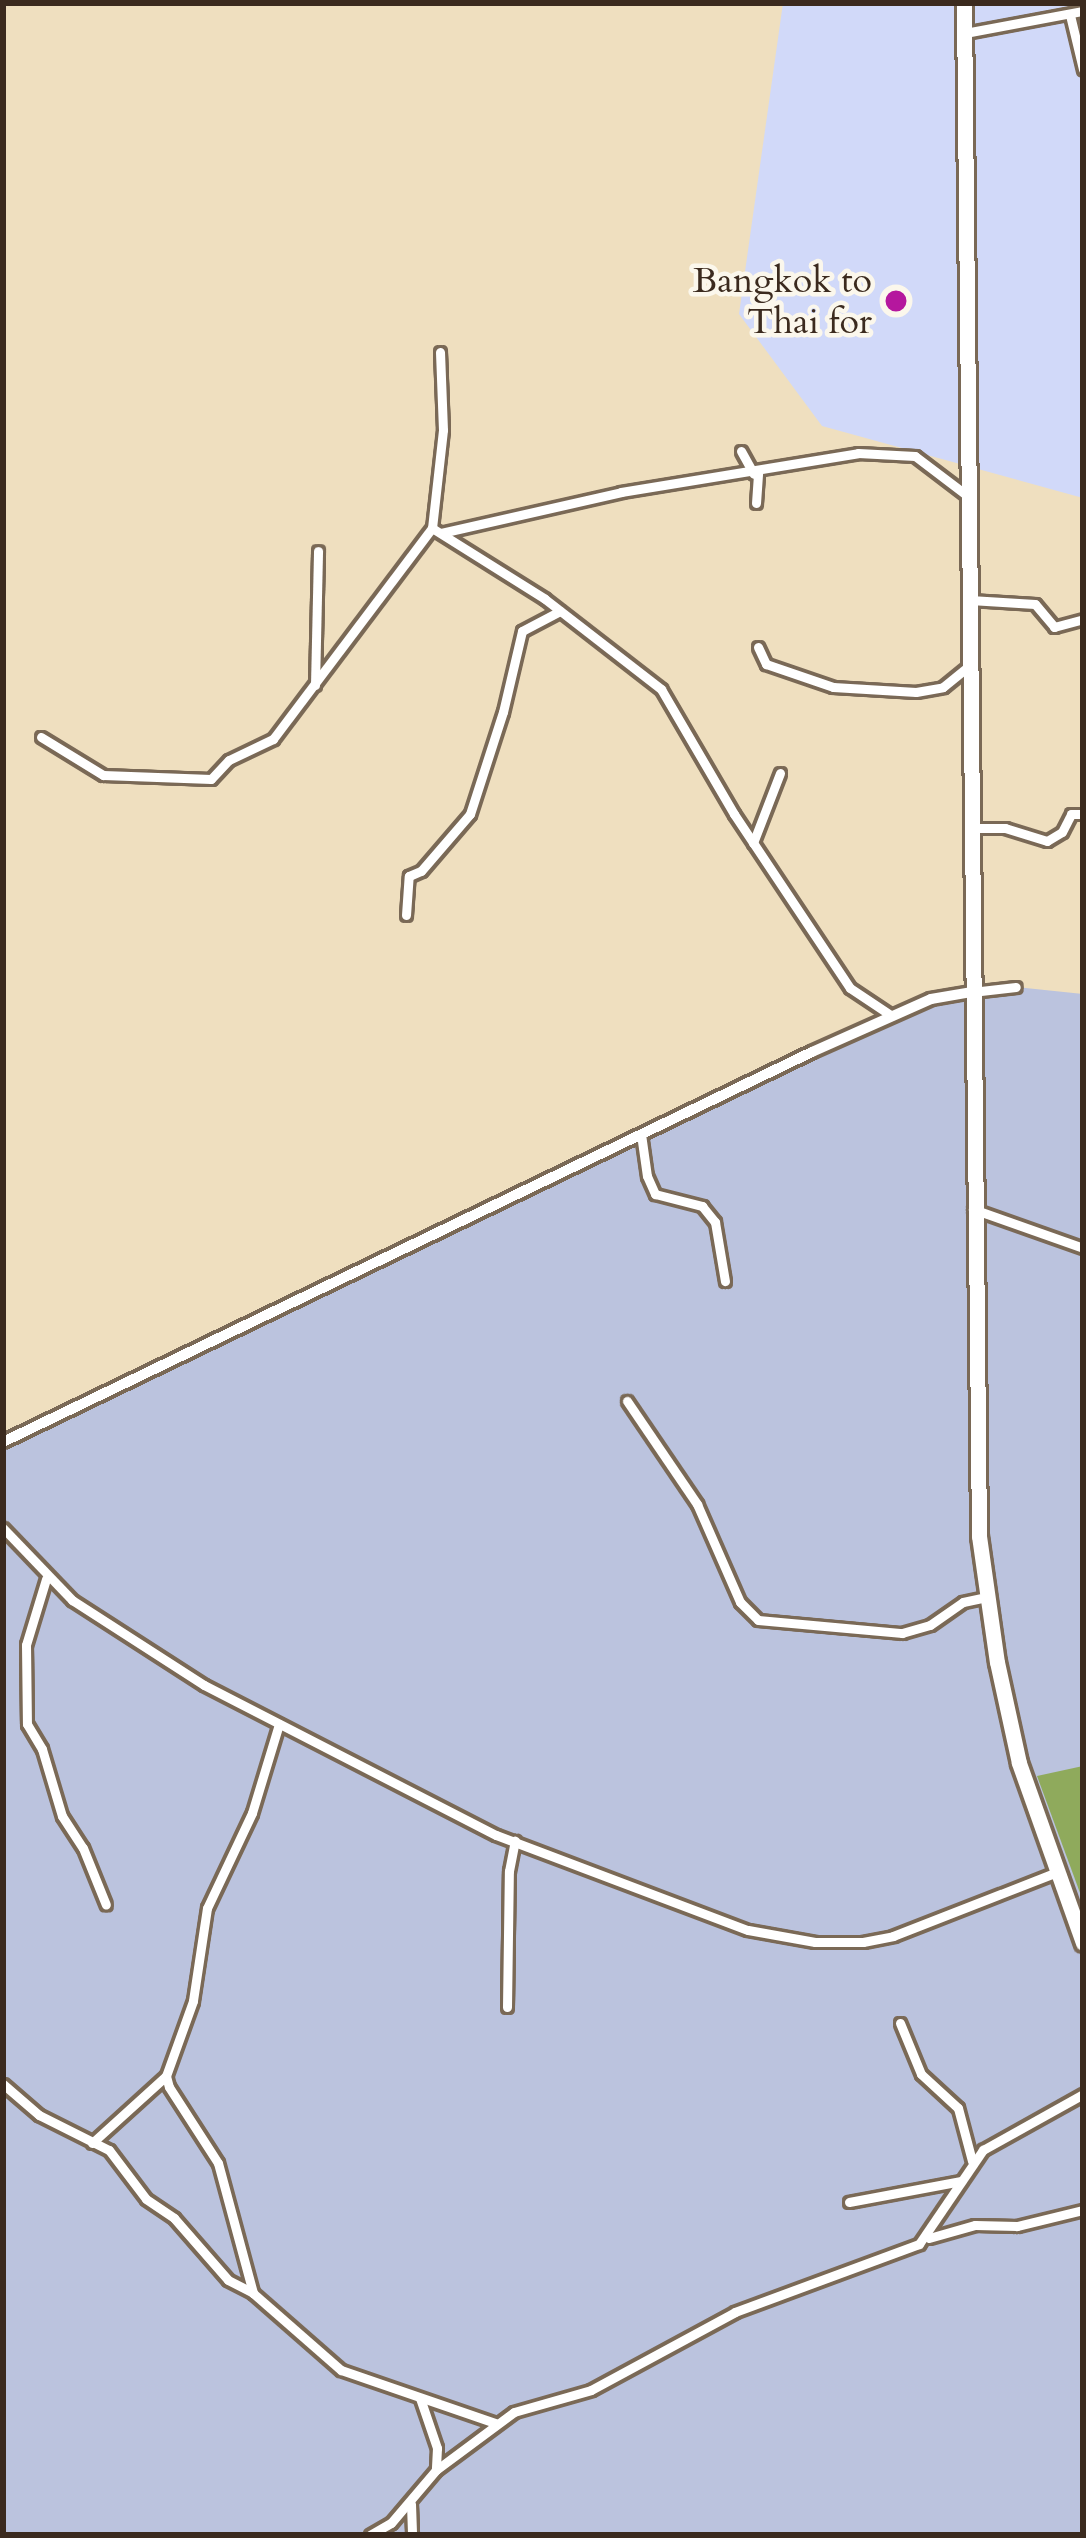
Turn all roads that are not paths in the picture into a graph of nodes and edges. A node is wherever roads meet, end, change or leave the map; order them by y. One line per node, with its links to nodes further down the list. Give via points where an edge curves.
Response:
1 (964, 3): 6 (highway)
2 (1055, 3): 5 (street)
3 (1083, 11): 4 (street)
4 (1070, 15): 5 (street); 7 (street)
5 (1057, 19): 6 (street)
6 (964, 33): 11 (highway)
7 (1083, 69)
8 (440, 352): 13 (street)
9 (741, 451): 10 (street)
10 (756, 474): 11 (street, via 858,453 915,456); 12 (street); 13 (street)
11 (969, 497): 15 (highway)
12 (756, 503)
13 (437, 530): 16 (street); 20 (street)
14 (318, 551): 20 (street)
15 (970, 600): 17 (street, via 1036,604 1054,627); 19 (highway)
16 (560, 611): 25 (street, via 661,689); 26 (street, via 522,631 470,814 409,876)
17 (1083, 619)
18 (758, 647): 19 (street, via 766,664 833,687 916,692 943,687)
19 (971, 664): 24 (highway)
20 (315, 685): 21 (street, via 273,739 211,778 104,775)
21 (41, 737)
22 (780, 773): 25 (street)
23 (1083, 814): 24 (street, via 1071,814 1047,841)
24 (972, 828): 28 (highway)
25 (753, 842): 29 (street, via 850,988)
26 (406, 915)
27 (1016, 987): 28 (street)
28 (972, 992): 29 (street); 31 (highway)
29 (892, 1016): 30 (street)
30 (641, 1134): 33 (street, via 655,1194 708,1209); 35 (street)
31 (973, 1209): 32 (street); 38 (highway, via 976,1481)
32 (1083, 1248)
33 (725, 1281)
34 (627, 1401): 38 (street, via 697,1504 740,1602 758,1620 902,1634)
35 (3, 1442)
36 (3, 1528): 37 (street)
37 (46, 1579): 39 (street, via 204,1685); 42 (street, via 26,1645 26,1724)
38 (986, 1597): 41 (highway, via 1019,1763)
39 (279, 1724): 40 (street); 46 (street, via 252,1813 207,1908 193,2001)
40 (515, 1841): 41 (street, via 748,1930 815,1942 892,1936); 44 (street)
41 (1055, 1873): 43 (highway)
42 (106, 1905)
43 (1083, 1943)
44 (507, 2007)
45 (900, 2023): 51 (street, via 915,2065 958,2108)
46 (166, 2076): 50 (street); 56 (street, via 218,2163)
47 (3, 2084): 50 (street)
48 (1081, 2095): 49 (street); 51 (street, via 998,2138)
49 (1083, 2110)
50 (92, 2143): 56 (street, via 121,2160 146,2199 229,2280)
51 (972, 2162): 52 (street)
52 (961, 2182): 53 (street); 55 (street)
53 (849, 2202)
54 (1083, 2210): 55 (street)
55 (923, 2240): 58 (street, via 735,2312 591,2390 534,2402)
56 (253, 2293): 57 (street, via 341,2370)
57 (419, 2398): 58 (street); 59 (street, via 437,2448)
58 (496, 2423): 59 (street)
59 (436, 2470): 60 (street)
60 (411, 2499): 61 (street); 64 (street)
61 (399, 2515): 62 (street); 63 (street)
62 (370, 2535)
63 (393, 2535)
64 (412, 2535)

